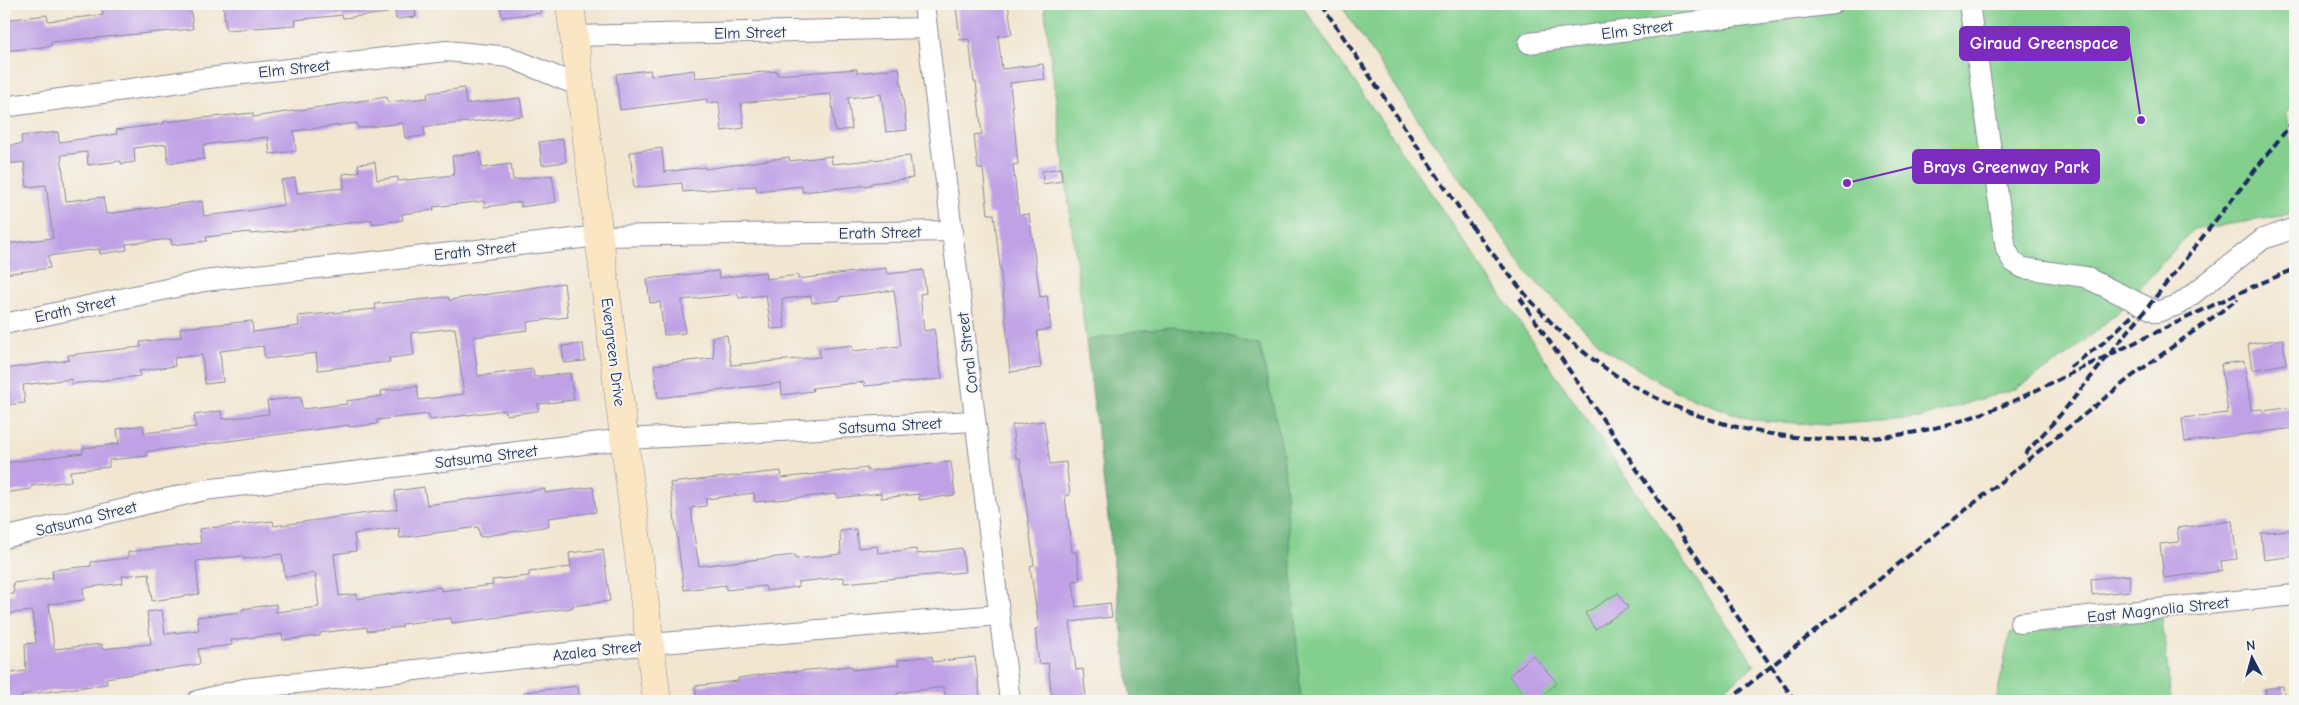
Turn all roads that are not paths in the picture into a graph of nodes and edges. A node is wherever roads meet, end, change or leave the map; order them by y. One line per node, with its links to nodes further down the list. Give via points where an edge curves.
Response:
1 (570, 4): 6 (street, Evergreen Drive)
2 (924, 4): 5 (street, Coral Street)
3 (1834, 4): 7 (street, Elm Street)
4 (1969, 4): 10 (street, via 2006,249 2013,262 2022,268 2085,277 2157,312 2180,304 2263,240)
5 (927, 28): 6 (street, Elm Street); 11 (street, Coral Street)
6 (574, 36): 8 (street, Evergreen Drive)
7 (1529, 43)
8 (580, 84): 9 (street, Elm Street, via 509,57 447,51 208,78); 12 (street, Evergreen Drive)
9 (4, 107)
10 (2295, 228)
11 (953, 232): 12 (street, Erath Street); 14 (street, Coral Street)
12 (599, 236): 13 (street, Erath Street, via 204,281); 15 (street, Evergreen Drive)
13 (4, 324)
14 (975, 421): 15 (street, Satsuma Street); 18 (street, Coral Street)
15 (625, 439): 16 (street, Satsuma Street, via 204,490); 20 (street, Evergreen Drive)
16 (4, 538)
17 (2295, 595): 19 (street, East Magnolia Street)
18 (999, 615): 20 (street, Azalea Street); 23 (street, Coral Street)
19 (2020, 623)
20 (650, 644): 21 (street, Azalea Street, via 244,689); 22 (street, Evergreen Drive)
21 (197, 701)
22 (657, 701)
23 (1010, 701)

